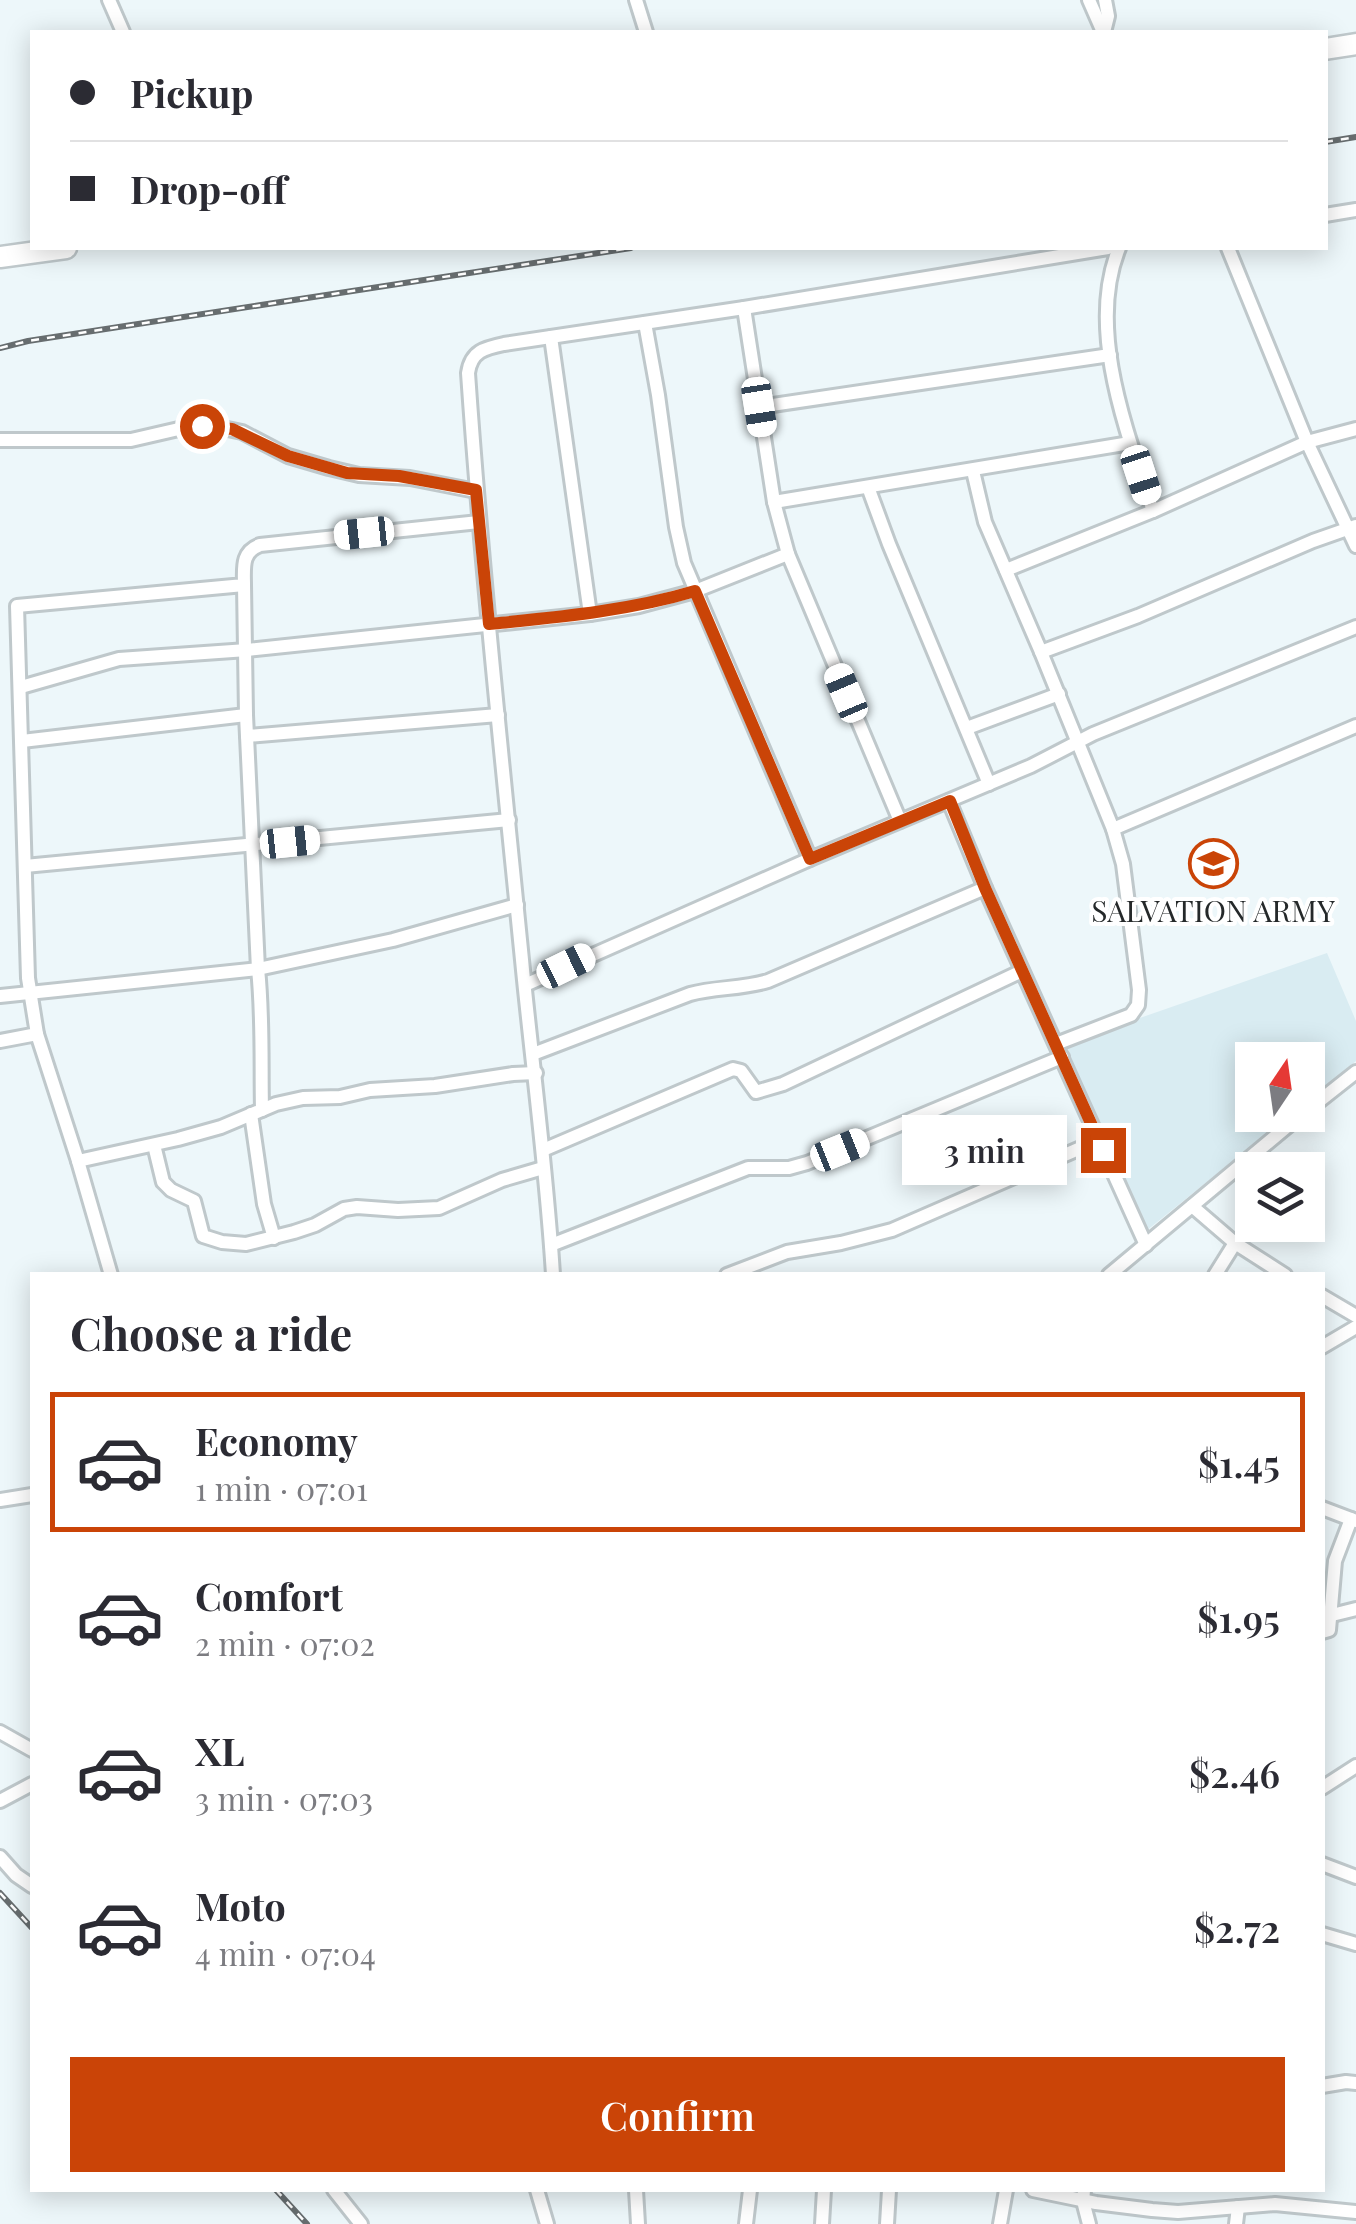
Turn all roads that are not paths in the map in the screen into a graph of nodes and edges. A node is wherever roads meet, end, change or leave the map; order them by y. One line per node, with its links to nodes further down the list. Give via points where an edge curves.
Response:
1 (110, 0): 5 (street)
2 (636, 0): 6 (street)
3 (1089, 0): 7 (street)
4 (1105, 0): 8 (street)
5 (122, 30)
6 (645, 30)
7 (1102, 30)
8 (1104, 30)
9 (1356, 44): 10 (highway)
10 (1328, 49)
11 (1356, 210): 12 (street)
12 (1328, 215)
13 (51, 250): 17 (highway)
14 (1096, 250): 18 (street)
15 (1118, 250): 21 (street, via 1107,290)
16 (1229, 250): 25 (street)
17 (0, 257)
18 (744, 308): 19 (street); 22 (street)
19 (646, 323): 20 (street); 38 (street, via 678,542)
20 (551, 338): 29 (street, via 490,347 471,360); 41 (street)
21 (1110, 355): 22 (street); 26 (street)
22 (759, 407): 30 (street)
23 (1356, 429): 25 (street)
24 (0, 440): 29 (street, via 131,440 218,427 347,473)
25 (1307, 442): 31 (street); 33 (street)
26 (1130, 443): 27 (street); 31 (street)
27 (973, 471): 28 (street); 36 (street)
28 (868, 487): 30 (street); 51 (street)
29 (476, 490): 32 (street)
30 (774, 502): 35 (street)
31 (1152, 511): 36 (street)
32 (479, 522): 37 (street, via 260,545 245,557); 42 (street)
33 (1352, 527): 34 (street); 45 (street)
34 (1356, 546)
35 (788, 554): 38 (street); 58 (street)
36 (1006, 570): 45 (street)
37 (244, 586): 39 (street); 44 (street)
38 (695, 591): 41 (street); 61 (street)
39 (17, 606): 40 (street); 46 (street)
40 (0, 607)
41 (590, 614): 42 (street)
42 (489, 624): 44 (street); 48 (street)
43 (1356, 627): 54 (street)
44 (247, 650): 46 (street, via 131,657); 49 (street)
45 (1041, 652): 47 (street)
46 (21, 687): 53 (street)
47 (1058, 694): 51 (street); 54 (street)
48 (498, 714): 52 (street); 57 (street)
49 (246, 715): 52 (street); 53 (street)
50 (1356, 726): 59 (street)
51 (967, 728): 55 (street)
52 (248, 736): 60 (street)
53 (22, 741): 62 (street)
54 (1078, 741): 55 (street); 59 (street)
55 (989, 784): 56 (street)
56 (950, 801): 58 (street); 63 (street)
57 (508, 820): 60 (street); 64 (street)
58 (900, 821): 61 (street)
59 (1113, 830): 72 (street, via 1138,1005)
60 (254, 845): 62 (street); 65 (street)
61 (810, 859): 67 (street)
62 (25, 866): 68 (street)
63 (985, 888): 66 (street); 73 (street, via 768,980 690,994)
64 (517, 905): 65 (street); 67 (street)
65 (258, 969): 68 (street); 77 (street)
66 (1022, 970): 72 (street); 81 (street, via 784,1084 756,1092 733,1070)
67 (525, 986): 73 (street)
68 (30, 994): 69 (street); 70 (street)
69 (0, 996)
70 (37, 1034): 71 (street); 82 (street)
71 (0, 1041)
72 (1058, 1051): 79 (street); 87 (street, via 807,1164 748,1168)
73 (534, 1054): 75 (street)
74 (1356, 1072): 76 (street)
75 (536, 1073): 77 (street, via 303,1098); 81 (street)
76 (1325, 1097)
77 (257, 1112): 80 (street); 85 (street, via 264,1204)
78 (1281, 1132): 84 (street)
79 (1099, 1140): 88 (street); 91 (street, via 892,1230 787,1252)
80 (154, 1144): 82 (street); 85 (street, via 163,1182 194,1201 202,1236 232,1244)
81 (544, 1150): 83 (street)
82 (78, 1160): 89 (street)
83 (543, 1168): 85 (street, via 439,1208 357,1207); 87 (street)
84 (1192, 1206): 86 (street); 88 (street)
85 (274, 1238)
86 (1236, 1243): 93 (street); 94 (street)
87 (551, 1245): 90 (street)
88 (1146, 1246): 92 (street)
89 (110, 1272)
90 (553, 1272)
91 (735, 1272)
92 (1113, 1272)
93 (1217, 1272)
94 (1280, 1272)
95 (1325, 1298): 96 (street)
96 (1356, 1316)
97 (1356, 1327): 98 (street)
98 (1325, 1344)
99 (30, 1495): 100 (street)
100 (0, 1500)
101 (1325, 1509): 102 (street)
102 (1354, 1520): 104 (street, via 1335,1561)
103 (1356, 1609): 104 (street)
104 (1332, 1615): 105 (street)
105 (1326, 1631)
106 (0, 1732): 107 (street)
107 (30, 1749)
108 (1356, 1766): 110 (street)
109 (30, 1785): 111 (street)
110 (1325, 1786)
111 (0, 1801)
112 (0, 1857): 115 (street)
113 (1325, 1865): 114 (street)
114 (1356, 1876)
115 (30, 1885)
116 (1325, 1935): 117 (street)
117 (1356, 1944)
118 (1356, 2083): 119 (street)
119 (1325, 2086)
120 (336, 2192): 131 (street)
121 (538, 2192): 132 (street)
122 (636, 2192): 133 (street)
123 (750, 2192): 134 (street)
124 (824, 2192): 135 (street)
125 (889, 2192): 136 (street)
126 (1006, 2192): 137 (street)
127 (1053, 2192): 128 (street)
128 (1084, 2195): 129 (street, via 1178,2212); 138 (street)
129 (1238, 2207): 130 (street); 139 (street)
130 (1356, 2212)
131 (361, 2224)
132 (547, 2224)
133 (638, 2224)
134 (746, 2224)
135 (822, 2224)
136 (887, 2224)
137 (1000, 2224)
138 (1089, 2224)
139 (1236, 2224)

